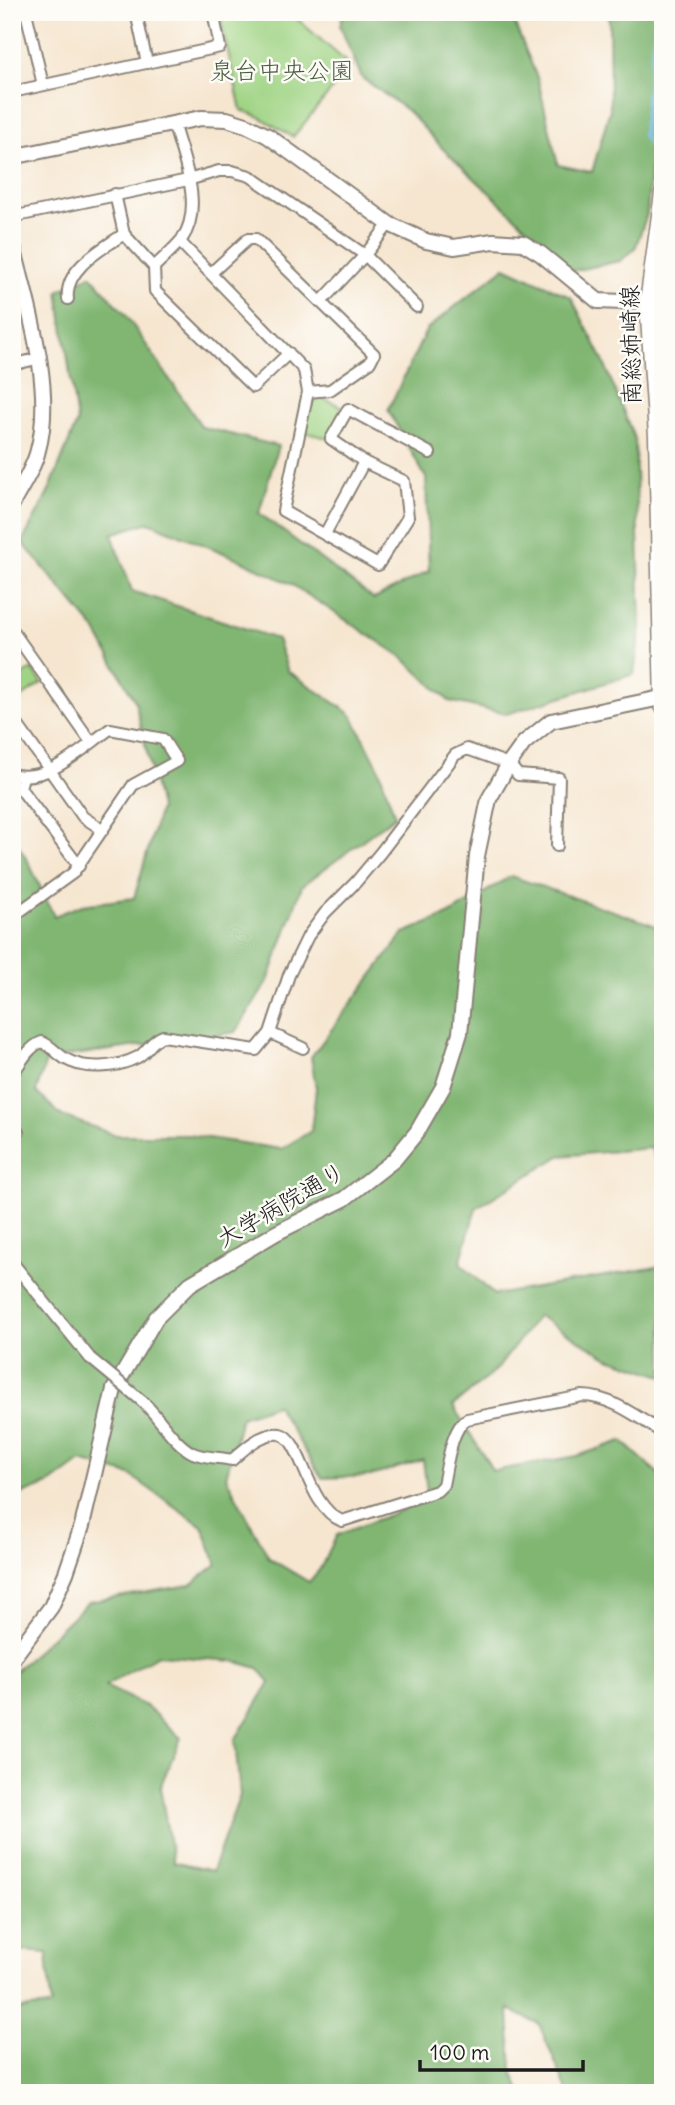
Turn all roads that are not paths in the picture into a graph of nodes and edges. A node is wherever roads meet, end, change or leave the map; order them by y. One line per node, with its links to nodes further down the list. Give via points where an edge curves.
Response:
1 (26, 12): 5 (street)
2 (136, 12): 4 (street)
3 (214, 12): 4 (street, via 220,47)
4 (147, 63): 5 (street)
5 (43, 85): 6 (street)
6 (12, 92)
7 (173, 122): 8 (street); 9 (street); 13 (street, via 201,117 246,125)
8 (12, 157)
9 (188, 180): 11 (street); 16 (street, via 191,220); 17 (street, via 219,171 250,176)
10 (663, 193): 22 (main road, 南総姉崎線)
11 (115, 194): 12 (street); 14 (street)
12 (12, 217)
13 (389, 225): 17 (street); 22 (street, via 454,247 523,243 598,301)
14 (124, 234): 18 (street); 20 (street, via 83,265 69,282)
15 (12, 242): 25 (street)
16 (180, 242): 18 (street); 19 (street)
17 (365, 255): 21 (street); 23 (street)
18 (154, 267): 24 (street, via 155,291 253,387)
19 (211, 273): 21 (street, via 248,239 256,239); 24 (street)
20 (68, 299)
21 (321, 302): 27 (street, via 374,354 370,362 330,390)
22 (648, 303): 33 (main road, 南総姉崎線, via 657,436)
23 (416, 307)
24 (289, 353): 27 (street, via 304,370)
25 (40, 358): 26 (street); 30 (street, via 43,413 38,451)
26 (12, 365)
27 (308, 391): 31 (street, via 283,511)
28 (430, 453): 29 (street, via 348,409 331,439)
29 (364, 462): 31 (street); 31 (street, via 404,481 408,517 378,565)
30 (12, 504)
31 (325, 534)
32 (12, 630): 35 (street)
33 (662, 702): 36 (street, 大学病院通り, via 551,721 524,743)
34 (12, 717): 37 (street)
35 (91, 742): 37 (street); 39 (street, via 110,729 163,739 177,761 132,785)
36 (509, 764): 40 (street, via 518,775 559,778); 43 (street, via 467,749 455,755 381,852 307,936); 50 (street, 大学病院通り, via 489,799 477,856 460,1033 443,1087 394,1160 344,1199 190,1284 156,1318 114,1390 66,1573 51,1607)
37 (50, 770): 38 (street, via 32,777); 39 (street, via 83,817)
38 (17, 776): 41 (street, via 20,788)
39 (103, 830): 41 (street)
40 (557, 846)
41 (79, 866): 42 (street)
42 (12, 917)
43 (270, 1032): 44 (street); 45 (street, via 256,1050 163,1036 138,1056 112,1065 66,1059 42,1042)
44 (303, 1048)
45 (12, 1075)
46 (12, 1124): 47 (street, via 18,1132)
47 (12, 1139)
48 (12, 1262): 49 (street, bridge, via 90,1358 156,1412 178,1442 194,1453 232,1460 266,1437 278,1434 287,1438 315,1496 332,1517 342,1521 437,1491 443,1485 459,1423 467,1419 596,1396)
49 (663, 1433)
50 (12, 1659)

